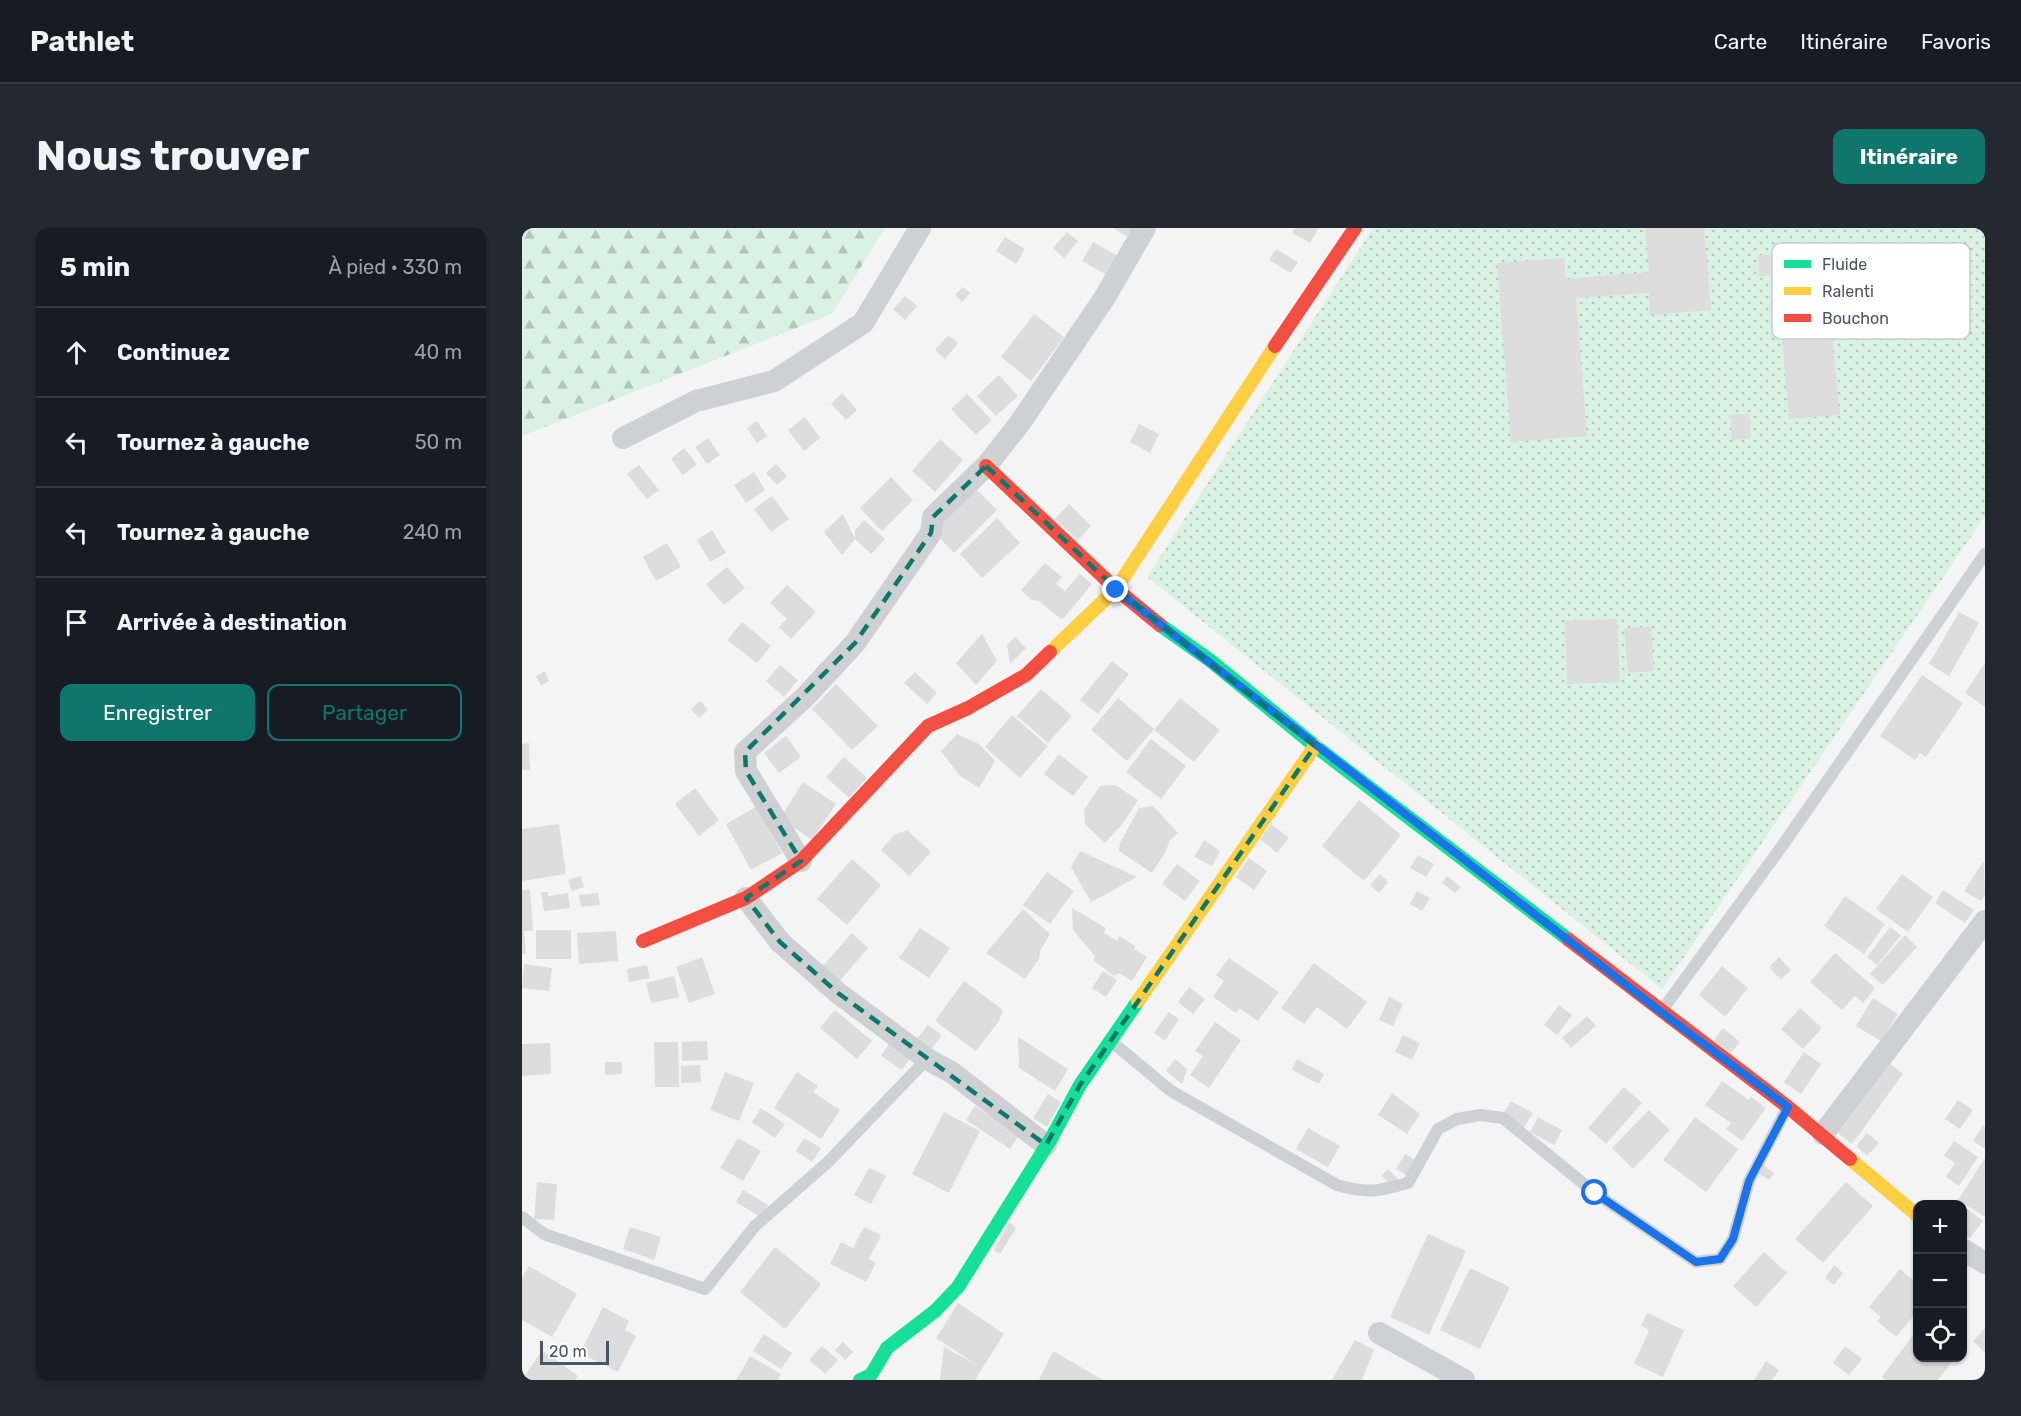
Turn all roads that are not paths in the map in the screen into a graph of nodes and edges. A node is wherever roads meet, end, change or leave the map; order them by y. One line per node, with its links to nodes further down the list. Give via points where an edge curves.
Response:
1 (920, 228): 4 (street, via 863,323 774,381 696,401)
2 (1145, 228): 5 (street, via 1099,307)
3 (1355, 228): 7 (street)
4 (623, 438)
5 (986, 466): 7 (street); 9 (street, via 933,517 931,533 855,644 745,752 746,771)
6 (1985, 554): 13 (lane)
7 (1116, 590): 8 (street); 9 (street, via 1026,675 928,726)
8 (1315, 746): 13 (street); 14 (street)
9 (801, 861): 10 (street)
10 (746, 898): 12 (street); 15 (street, via 780,942 838,993)
11 (1985, 921): 17 (street)
12 (643, 941)
13 (1661, 1012): 16 (street)
14 (1112, 1041): 16 (lane, via 1171,1091 1337,1185 1360,1192 1408,1183 1438,1130 1457,1119 1480,1115 1503,1118 1595,1193 1696,1262 1720,1259 1733,1239 1749,1181); 18 (street, via 1080,1085)
15 (927, 1059): 18 (street, via 951,1072); 20 (lane, via 828,1162 755,1226 705,1288 544,1234)
16 (1788, 1107): 17 (street)
17 (1823, 1134): 19 (street)
18 (1046, 1145): 24 (street, via 958,1287 935,1311 887,1348 871,1376)
19 (1913, 1213)
20 (522, 1217)
21 (1967, 1252): 22 (street)
22 (1985, 1263)
23 (1379, 1333): 25 (street)
24 (860, 1380)
25 (1464, 1380)

